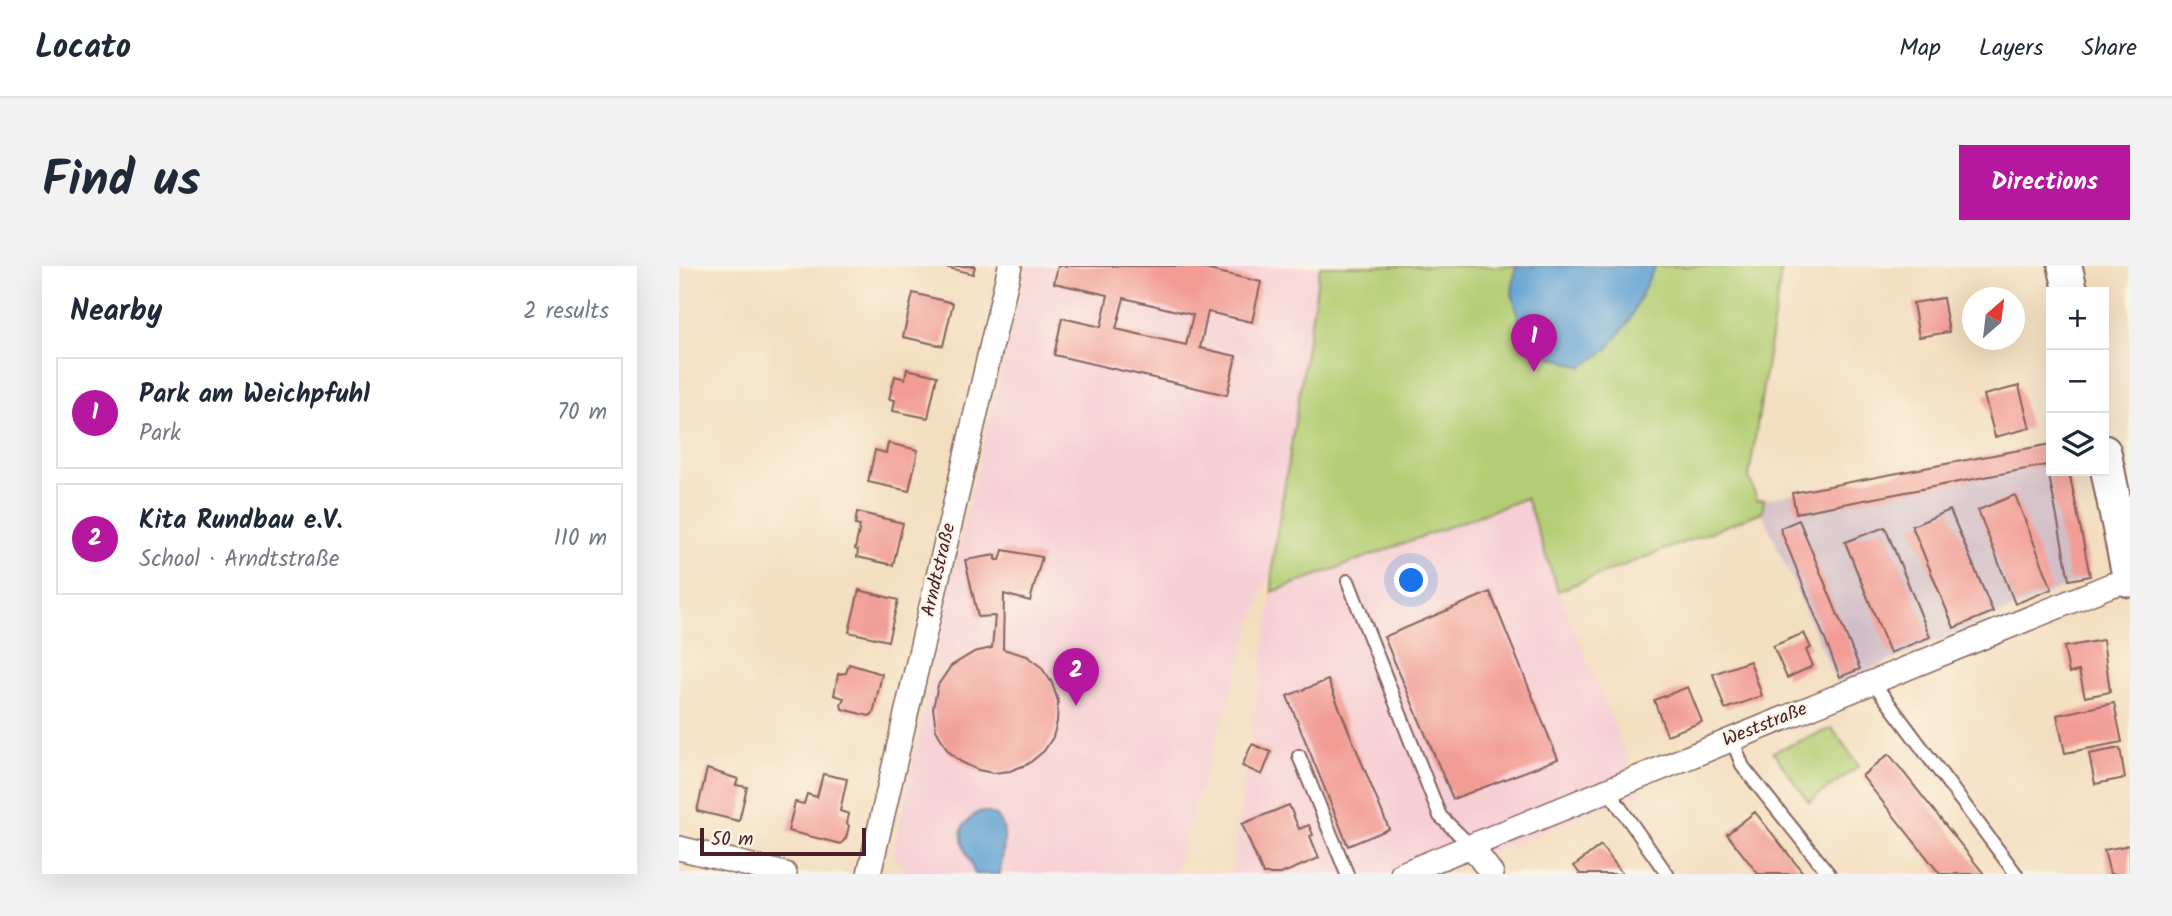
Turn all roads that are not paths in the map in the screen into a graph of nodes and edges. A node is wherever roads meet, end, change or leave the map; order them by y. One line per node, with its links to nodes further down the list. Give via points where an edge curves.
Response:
1 (1010, 266): 14 (street, Arndtstraße)
2 (2066, 266): 3 (main road)
3 (2070, 287)
4 (2109, 476): 6 (main road)
5 (1348, 581): 11 (lane, via 1440,816)
6 (2130, 581): 7 (street, Weststraße)
7 (1872, 681): 8 (street, Weststraße); 20 (lane)
8 (1732, 739): 10 (street, Weststraße); 19 (lane, via 1743,767)
9 (1299, 757): 15 (lane)
10 (1607, 789): 11 (street, Weststraße); 18 (lane)
11 (1472, 847): 16 (street, Weststraße); 17 (street)
12 (679, 848): 13 (street)
13 (785, 874)
14 (869, 874)
15 (1347, 874)
16 (1402, 874)
17 (1492, 874)
18 (1667, 874)
19 (1829, 874)
20 (2016, 874)

